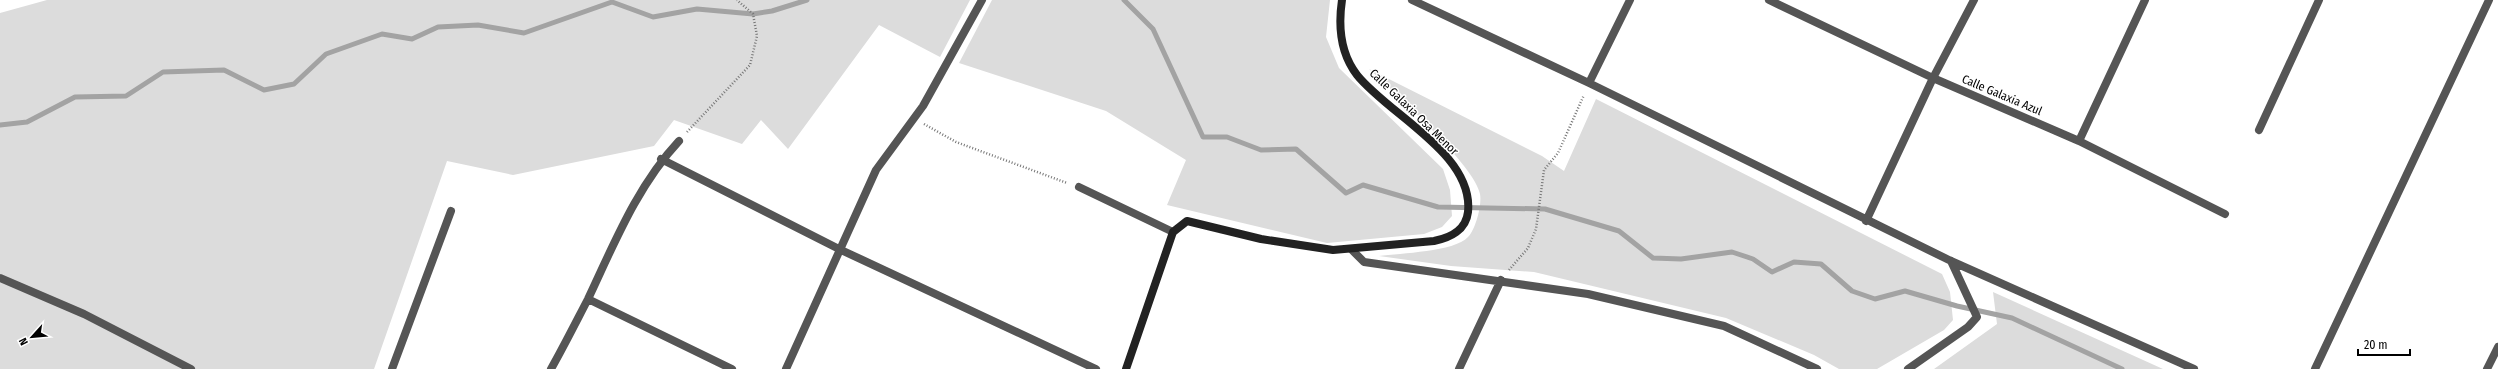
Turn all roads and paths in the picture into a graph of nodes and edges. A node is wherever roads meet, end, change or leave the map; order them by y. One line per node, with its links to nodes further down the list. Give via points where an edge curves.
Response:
1 (737, 0): 15 (path, via 753,14 758,36 750,65)
2 (982, 0): 13 (street)
3 (1342, 0): 24 (street, Calle Galaxia Osa Menor, via 1339,34 1344,52 1357,75 1443,154 1465,183 1469,200 1467,217 1459,230 1449,238)
4 (1412, 0): 12 (street)
5 (1630, 0): 12 (street)
6 (1769, 0): 11 (street, Calle Galaxia Azul)
7 (1974, 0): 11 (street)
8 (2145, 0): 16 (street)
9 (2319, 0): 14 (street)
10 (2489, 0): 41 (street)
11 (1933, 78): 16 (street, Calle Galaxia Azul); 21 (street)
12 (1589, 83): 21 (street); 27 (path, via 1558,153 1544,170 1536,229 1528,248)
13 (914, 119): 18 (path, via 956,142); 23 (street, via 876,170)
14 (2259, 130)
15 (678, 141): 17 (street)
16 (2079, 141): 20 (street, Calle Galaxia Azul)
17 (661, 159): 23 (street); 28 (street, via 618,233)
18 (1079, 187): 22 (street)
19 (451, 211): 31 (street)
20 (2225, 214)
21 (1866, 221): 25 (street)
22 (1172, 232): 24 (street, Calle Galaxia Osa Menor, via 1187,221 1296,246); 36 (street)
23 (839, 250): 34 (street); 35 (street)
24 (1352, 250): 27 (street, via 1364,262)
25 (1951, 261): 39 (street, via 1977,317 1968,327); 40 (street)
26 (0, 278): 30 (street, via 84,314)
27 (1501, 280): 37 (street); 38 (street, via 1588,294 1724,326)
28 (588, 299): 32 (street); 33 (street)
29 (2498, 347): 42 (street)
30 (191, 369)
31 (392, 369)
32 (551, 369)
33 (732, 369)
34 (786, 369)
35 (1096, 369)
36 (1126, 369)
37 (1458, 369)
38 (1817, 369)
39 (1908, 369)
40 (2194, 369)
41 (2315, 369)
42 (2488, 369)

